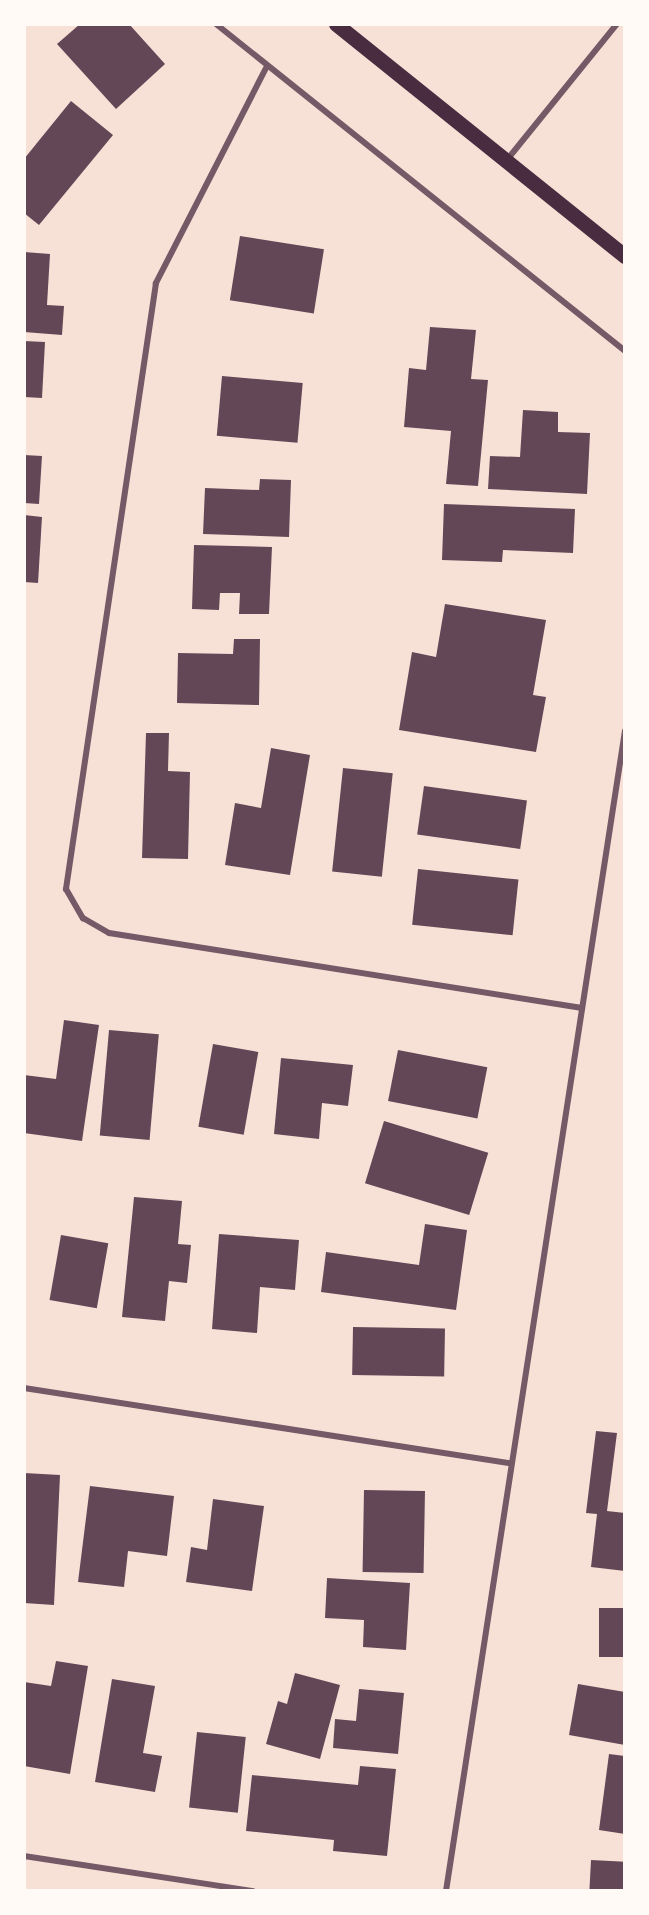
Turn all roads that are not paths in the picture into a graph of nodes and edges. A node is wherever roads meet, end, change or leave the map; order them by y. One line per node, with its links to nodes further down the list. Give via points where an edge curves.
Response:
1 (216, 24): 4 (street)
2 (336, 24): 5 (main road)
3 (617, 24): 5 (street)
4 (266, 68): 7 (street); 9 (street, via 156,283 66,889 83,918 109,933)
5 (505, 162): 6 (main road)
6 (625, 256)
7 (625, 351)
8 (625, 731): 9 (street)
9 (582, 1008): 11 (street)
10 (24, 1388): 11 (street)
11 (511, 1463): 14 (street)
12 (24, 1856): 13 (street)
13 (254, 1891)
14 (447, 1891)

